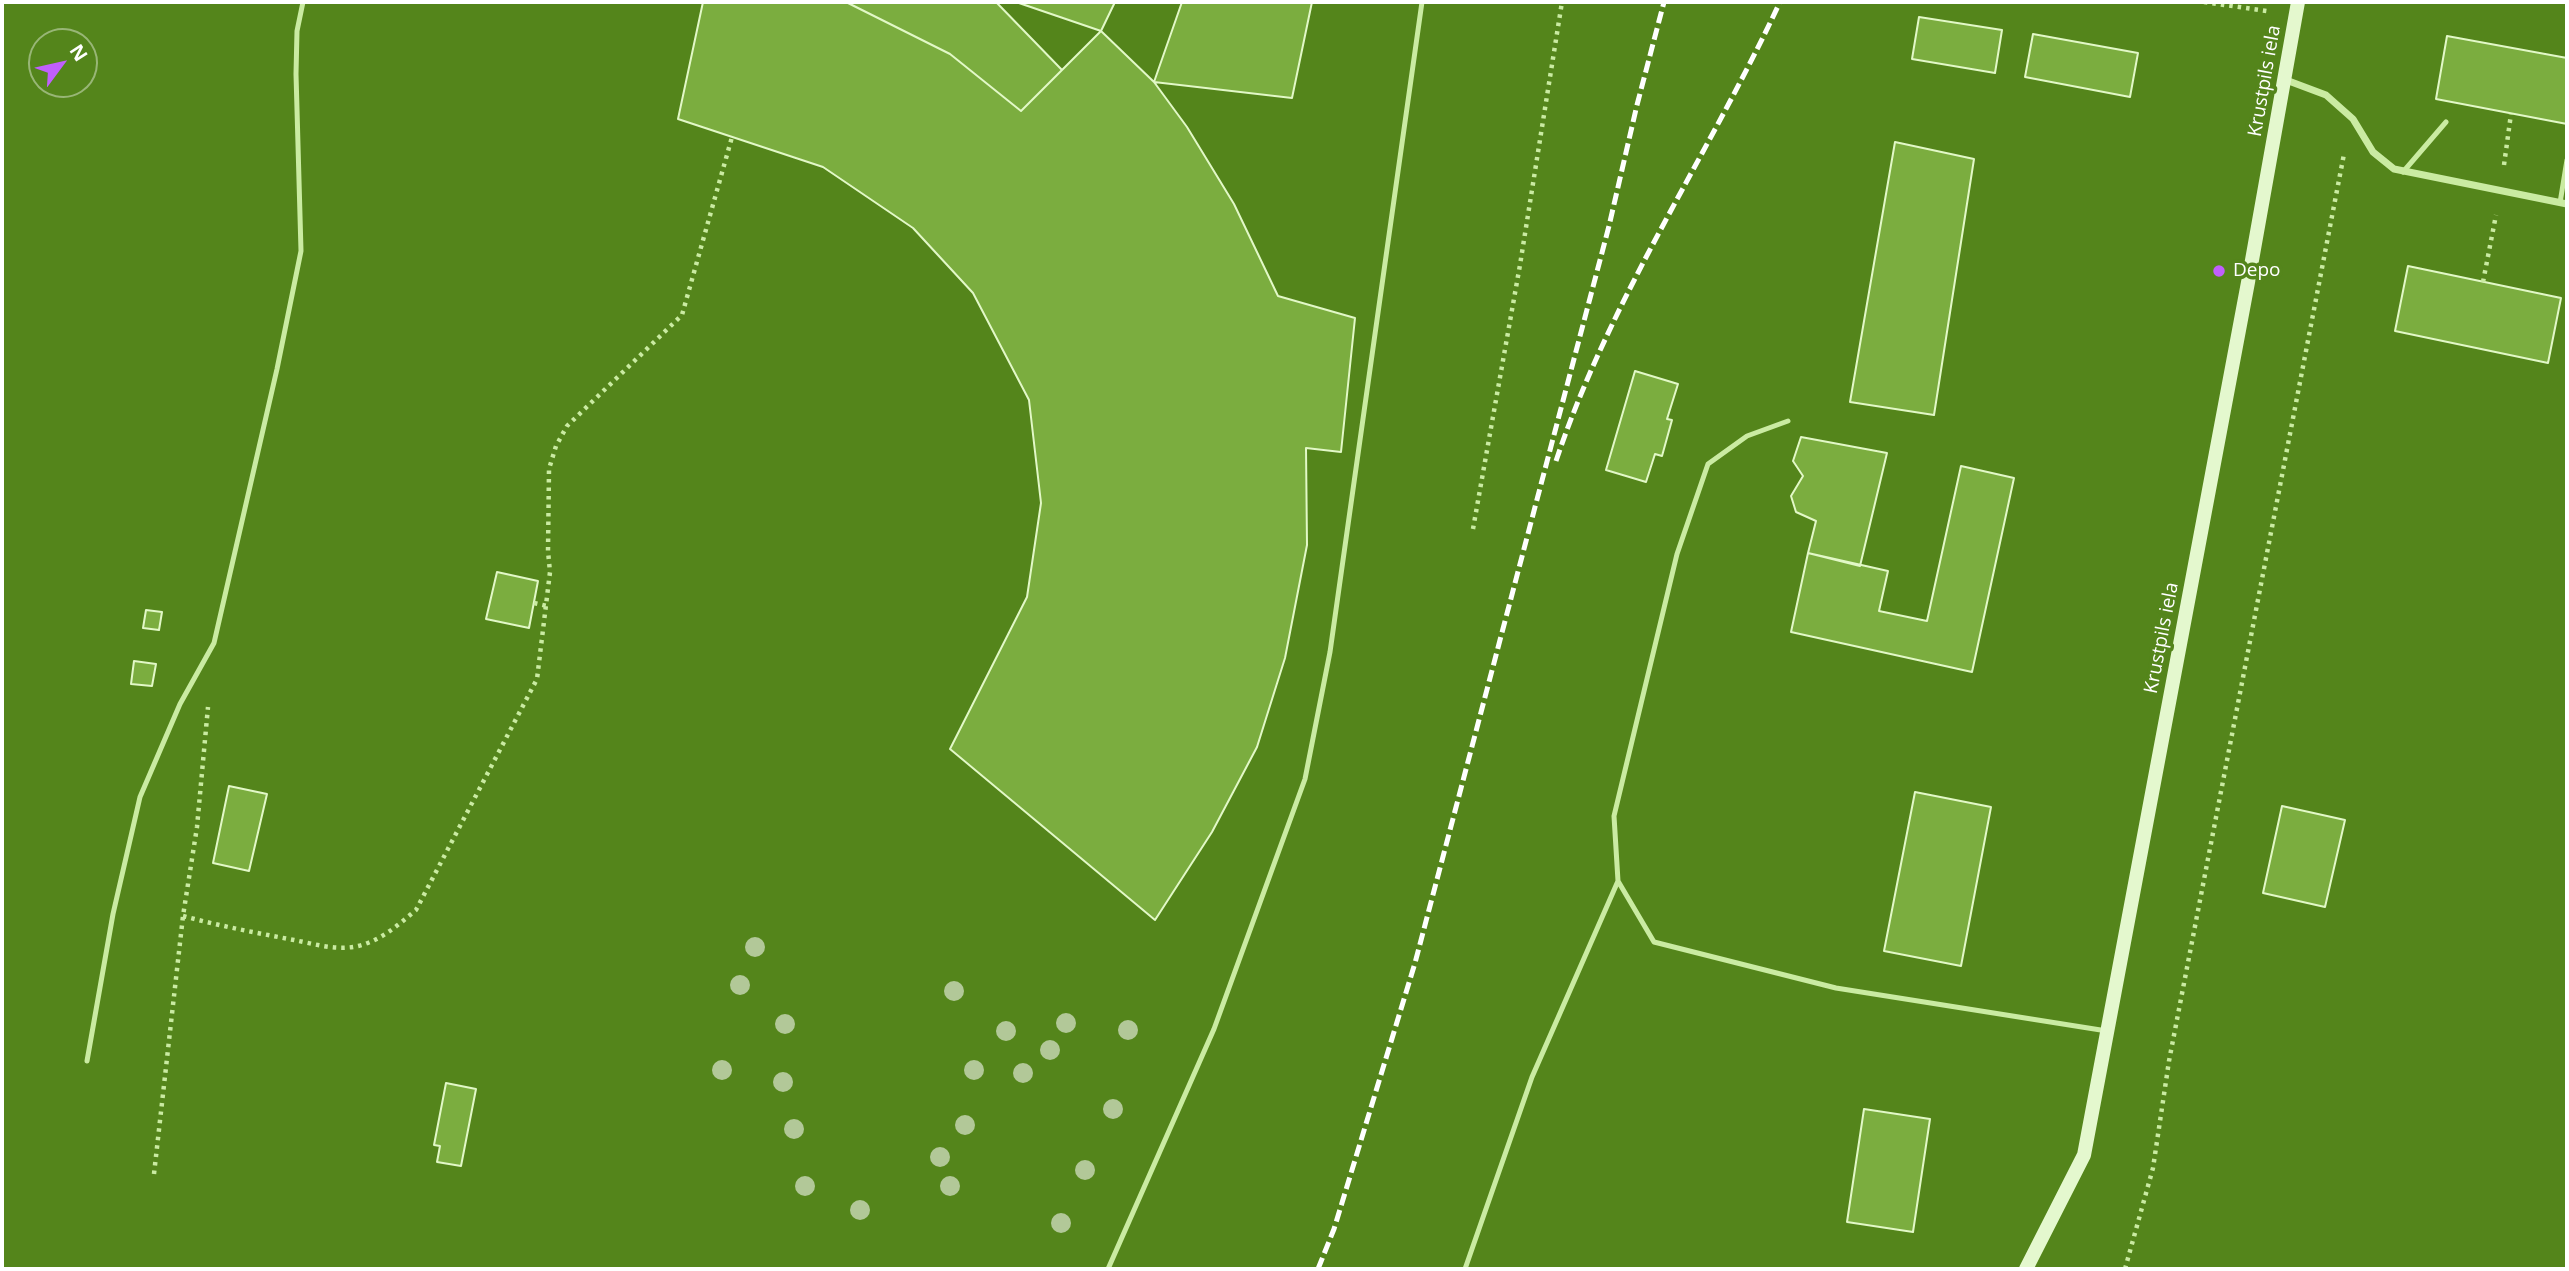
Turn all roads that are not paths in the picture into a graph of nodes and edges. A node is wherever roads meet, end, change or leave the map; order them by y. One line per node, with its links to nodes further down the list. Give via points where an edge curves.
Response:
1 (303, 2): 12 (lane, via 296,31 301,251 214,643 180,704 140,797)
2 (1422, 2): 13 (lane, via 1331,652 1305,779 1214,1029)
3 (2297, 8): 4 (main road, Krustpils iela)
4 (2286, 80): 7 (street, via 2326,95 2353,119 2373,152); 11 (main road, Krustpils iela)
5 (2446, 122): 7 (lane)
6 (2567, 160): 8 (lane)
7 (2403, 172): 8 (street)
8 (2564, 203)
9 (1788, 421): 10 (lane, via 1748,436 1708,464 1677,554 1614,816)
10 (1618, 881): 11 (lane, via 1654,942 1836,989); 14 (lane, via 1532,1077)
11 (2107, 1031): 15 (main road, Krustpils iela, via 2084,1155)
12 (87, 1061)
13 (1108, 1269)
14 (1465, 1269)
15 (2026, 1269)

